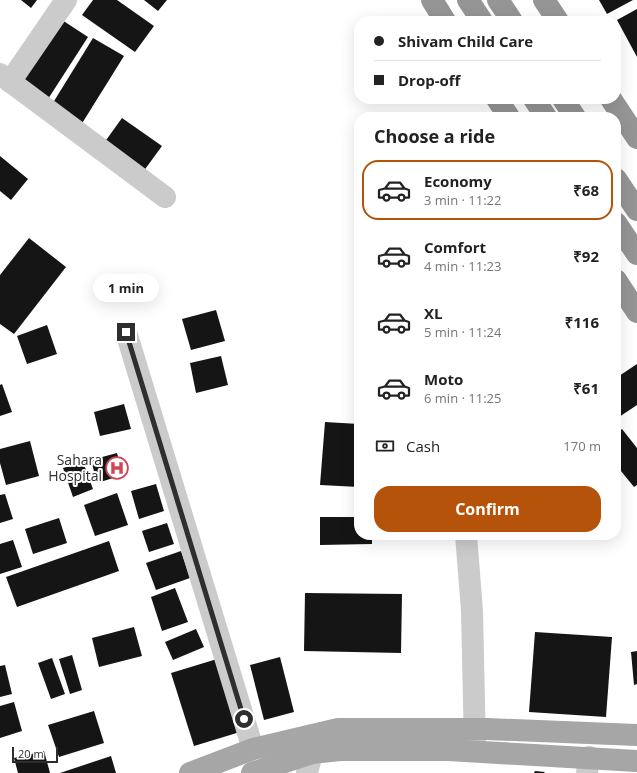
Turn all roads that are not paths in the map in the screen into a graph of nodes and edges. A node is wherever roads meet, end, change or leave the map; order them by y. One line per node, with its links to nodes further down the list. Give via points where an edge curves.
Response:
1 (66, 0): 10 (street)
2 (432, 0): 6 (highway)
3 (468, 0): 7 (highway)
4 (498, 0): 8 (highway)
5 (544, 0): 9 (highway)
6 (442, 16)
7 (479, 16)
8 (509, 16)
9 (555, 16)
10 (5, 78): 14 (street)
11 (621, 114): 12 (highway)
12 (637, 138)
13 (621, 186): 15 (highway)
14 (165, 197)
15 (637, 210)
16 (621, 230): 17 (highway)
17 (637, 254)
18 (621, 288): 19 (highway)
19 (637, 312)
20 (126, 332): 24 (street)
21 (466, 540): 22 (street)
22 (476, 729): 23 (main road); 24 (main road, via 338,729); 25 (street)
23 (637, 735)
24 (253, 749): 29 (main road)
25 (475, 751): 27 (main road, via 340,750); 28 (main road)
26 (637, 761): 28 (main road)
27 (310, 763): 30 (main road)
28 (588, 765)
29 (190, 773)
30 (252, 773)

